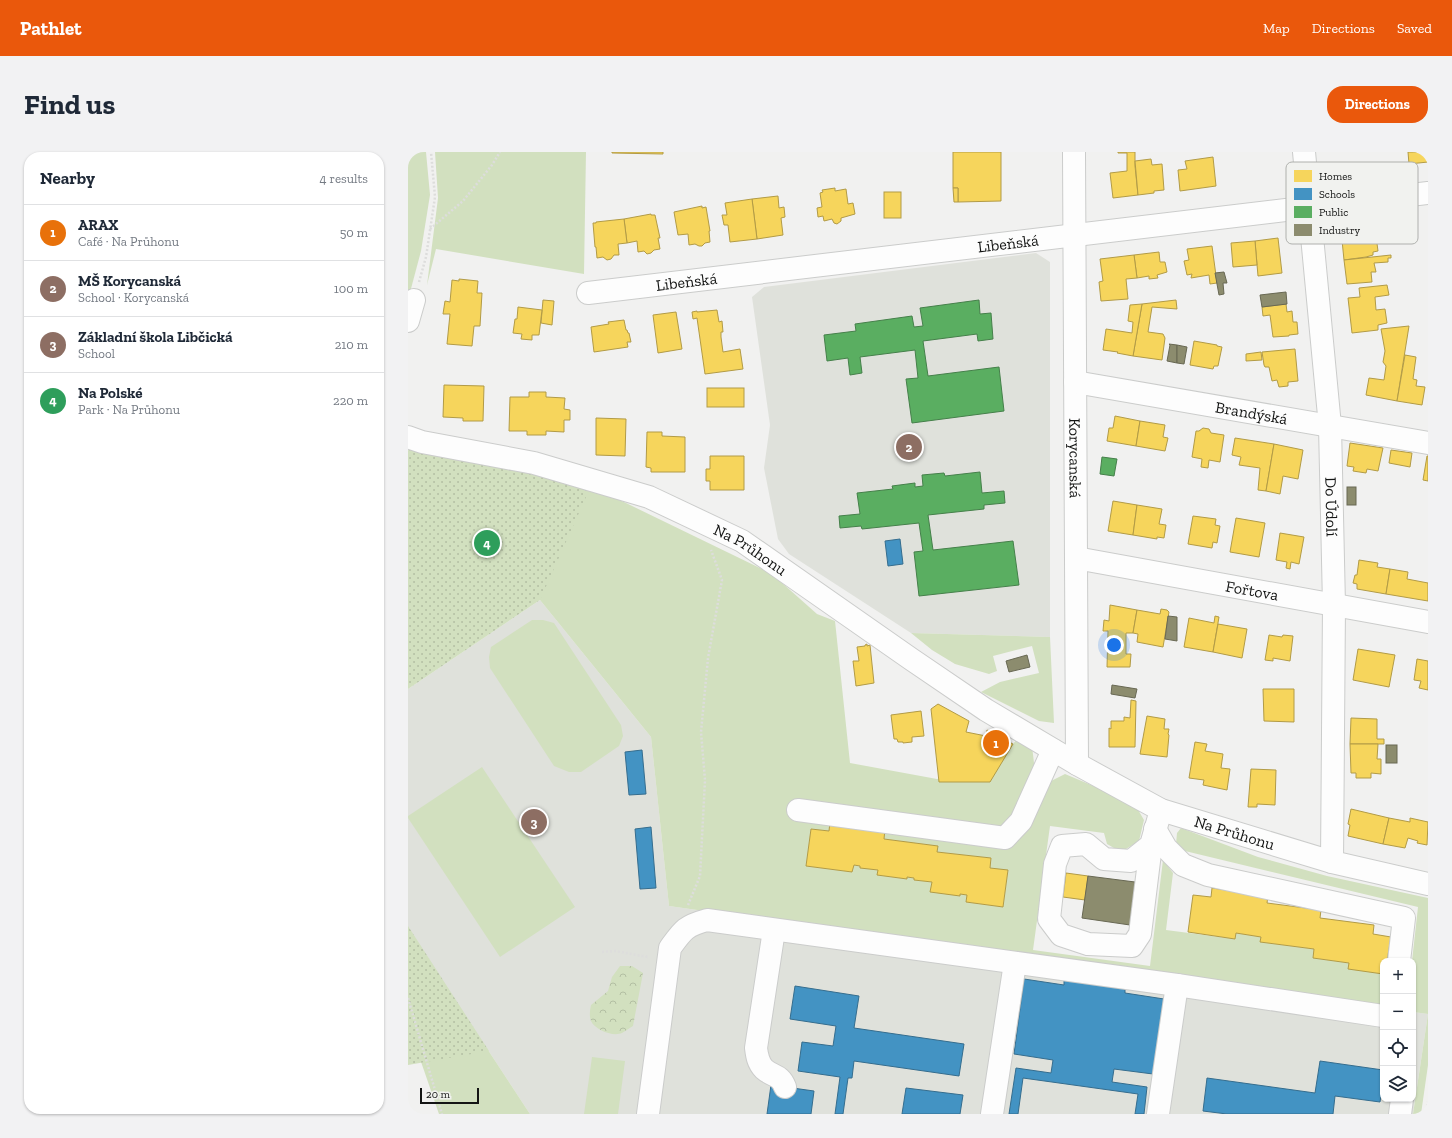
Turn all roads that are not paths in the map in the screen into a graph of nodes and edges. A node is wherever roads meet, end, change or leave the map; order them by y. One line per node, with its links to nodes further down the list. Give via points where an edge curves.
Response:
1 (1074, 152): 7 (street, Korycanská)
2 (1304, 152): 3 (street, Do Údolí)
3 (1305, 162)
4 (1428, 193): 5 (street, Libeňská)
5 (1418, 194)
6 (1286, 210): 7 (street, Libeňská)
7 (1074, 235): 9 (street, Libeňská); 12 (street, Korycanská)
8 (1313, 244): 13 (street, Do Údolí)
9 (588, 293)
10 (414, 300): 11 (street)
11 (408, 321)
12 (1075, 382): 13 (street, Brandýská); 16 (street, Korycanská)
13 (1330, 426): 15 (street, Brandýská); 17 (street, Do Údolí)
14 (408, 437): 19 (street, Na Průhonu, via 422,442 534,463 649,497 701,521 742,541 980,706)
15 (1428, 443)
16 (1076, 558): 17 (street, Fořtova); 20 (street, Korycanská)
17 (1334, 605): 18 (street, Fořtova); 23 (street, Do Údolí)
18 (1428, 622)
19 (1053, 750): 20 (street, Na Průhonu); 21 (street, via 1021,821 1005,838)
20 (1077, 764): 22 (street, Na Průhonu)
21 (798, 810)
22 (1156, 828): 22 (street, via 1131,861 1104,859 1086,844 1062,846 1055,864 1048,919 1061,935 1088,944 1132,946 1140,934); 23 (street, Na Průhonu); 26 (street, via 1166,848 1183,864 1208,875 1404,918)
23 (1332, 862): 24 (street, Na Průhonu)
24 (1428, 884)
25 (774, 930): 27 (street); 30 (street, via 756,1048 758,1059 764,1069 782,1080); 32 (street, via 707,920 692,924 680,933 670,948)
26 (1399, 958)
27 (1015, 962): 28 (street); 33 (street)
28 (1177, 985): 29 (street); 34 (street)
29 (1380, 1016)
30 (785, 1087)
31 (1402, 1102): 35 (street)
32 (648, 1114)
33 (992, 1114)
34 (1158, 1114)
35 (1400, 1114)

